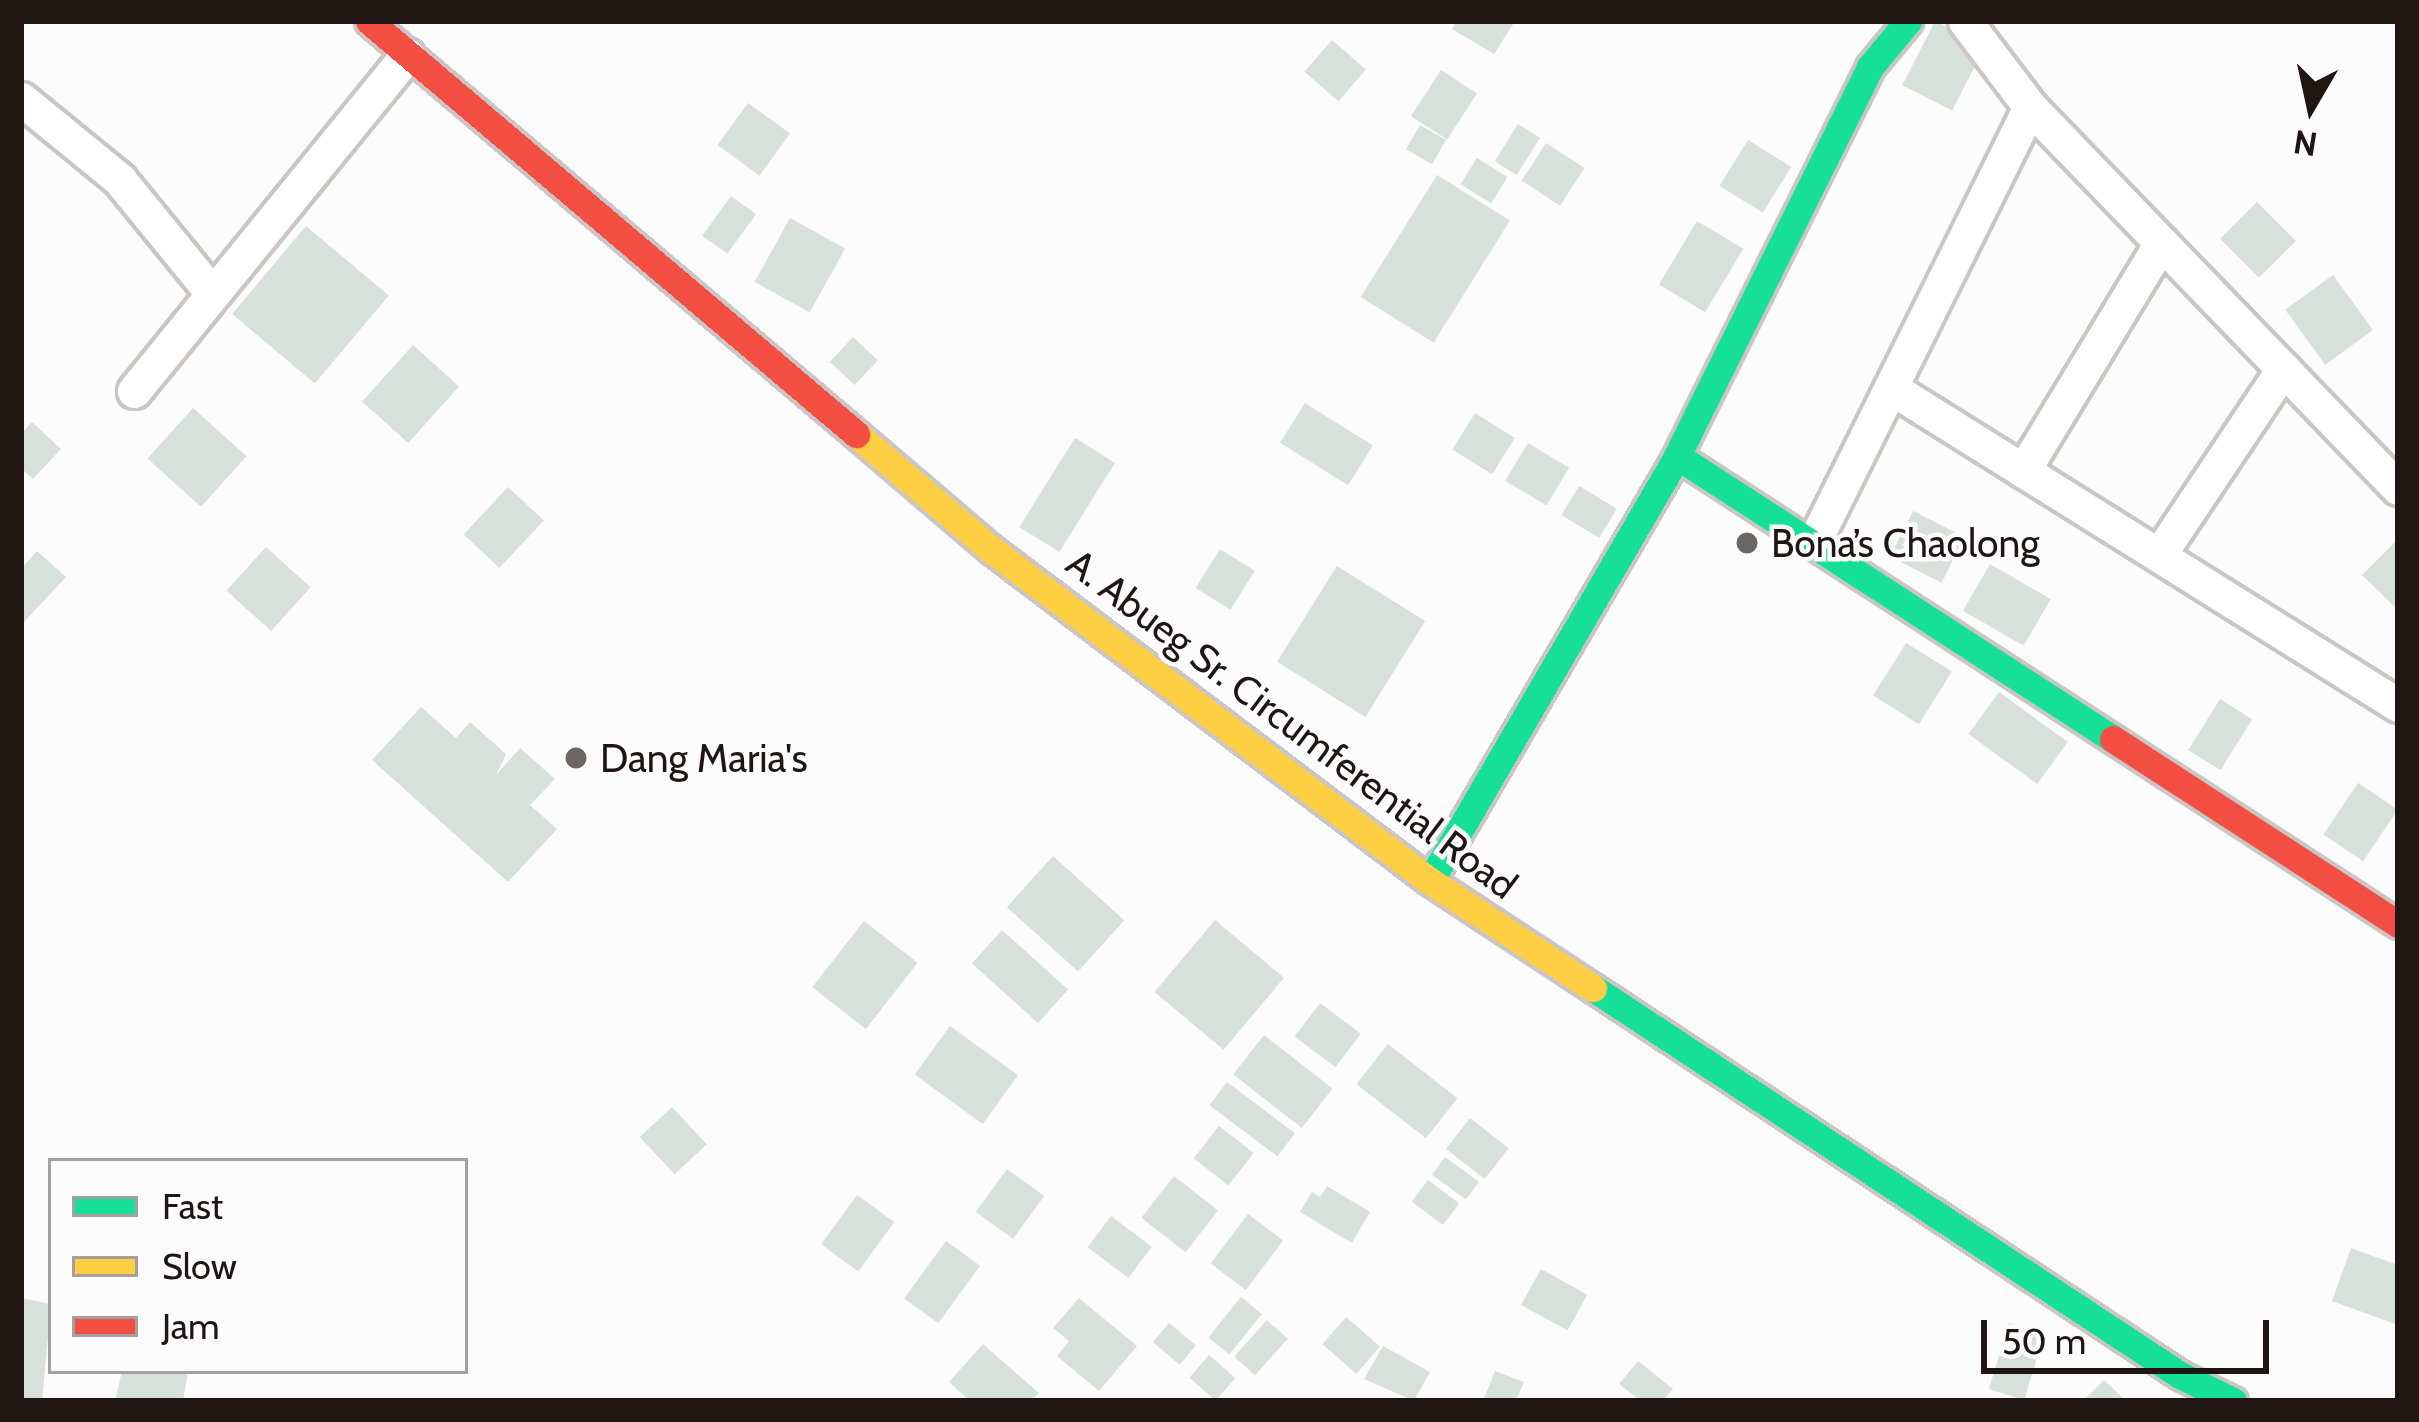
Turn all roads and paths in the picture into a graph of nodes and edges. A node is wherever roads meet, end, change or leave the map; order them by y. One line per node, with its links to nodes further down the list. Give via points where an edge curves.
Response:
1 (369, 21): 4 (street, A. Abueg Sr. Circumferential Road)
2 (1908, 21): 12 (street, via 1870,67)
3 (1965, 21): 6 (street)
4 (407, 55): 8 (street); 18 (street, A. Abueg Sr. Circumferential Road, via 992,550)
5 (21, 100): 8 (street, via 119,178)
6 (2030, 107): 7 (street); 10 (street)
7 (2161, 243): 9 (street); 13 (street)
8 (212, 293): 11 (street)
9 (2283, 369): 14 (street); 16 (street)
10 (1891, 388): 13 (street); 15 (street)
11 (134, 391)
12 (1677, 456): 15 (street); 18 (street)
13 (2023, 471): 16 (street)
14 (2398, 488)
15 (1816, 538): 19 (street)
16 (2159, 555): 17 (street)
17 (2398, 705)
18 (1430, 881): 20 (street, A. Abueg Sr. Circumferential Road, via 2180,1375)
19 (2398, 924)
20 (2234, 1401)

